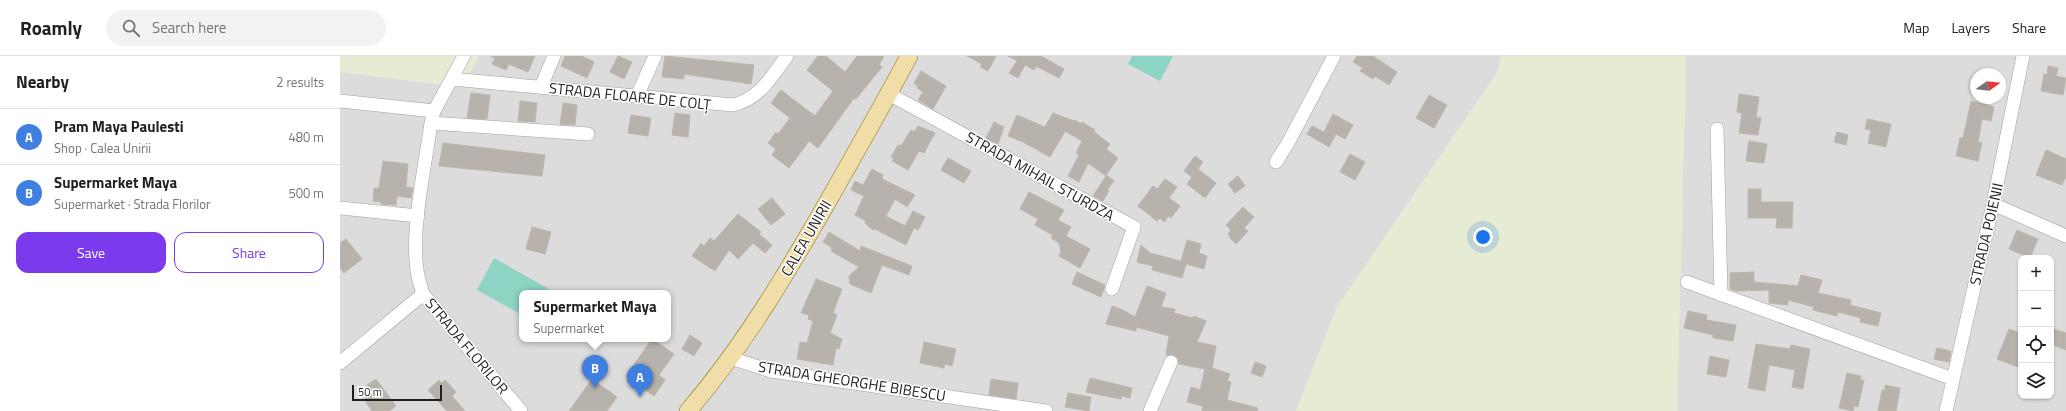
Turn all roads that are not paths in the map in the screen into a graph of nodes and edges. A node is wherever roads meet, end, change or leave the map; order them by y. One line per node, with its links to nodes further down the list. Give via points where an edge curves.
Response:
1 (464, 56): 8 (street)
2 (554, 56): 9 (street)
3 (655, 56): 11 (street)
4 (787, 56): 11 (street, STRADA FLOARE DE COLȚ, via 756,96 733,106)
5 (909, 56): 10 (main road, CALEA UNIRII)
6 (1334, 56): 16 (street)
7 (2023, 56): 17 (street, STRADA POIENII)
8 (452, 79): 9 (street, STRADA FLOARE DE COLȚ); 13 (street)
9 (541, 87): 11 (street, STRADA FLOARE DE COLȚ)
10 (888, 94): 22 (street, STRADA MIHAIL STURDZA, via 1134,227); 25 (main road, CALEA UNIRII, via 803,246)
11 (637, 96)
12 (340, 101): 13 (street)
13 (433, 117): 15 (street); 19 (street, STRADA FLORILOR)
14 (1717, 129): 24 (street)
15 (588, 134)
16 (1276, 162)
17 (1993, 204): 20 (street); 28 (street, STRADA POIENII)
18 (340, 208): 19 (street)
19 (418, 216): 23 (street, STRADA FLORILOR, via 416,256)
20 (2066, 236)
21 (1688, 282): 24 (street)
22 (1112, 289)
23 (423, 294): 27 (street); 29 (street, STRADA FLORILOR)
24 (1721, 295): 28 (street)
25 (731, 358): 30 (main road, CALEA UNIRII); 31 (street, STRADA GHEORGHE BIBESCU, via 771,371)
26 (1172, 362): 32 (street)
27 (340, 363)
28 (1953, 379): 33 (street, STRADA POIENII)
29 (521, 411)
30 (688, 411)
31 (1046, 411)
32 (1150, 411)
33 (1946, 411)

